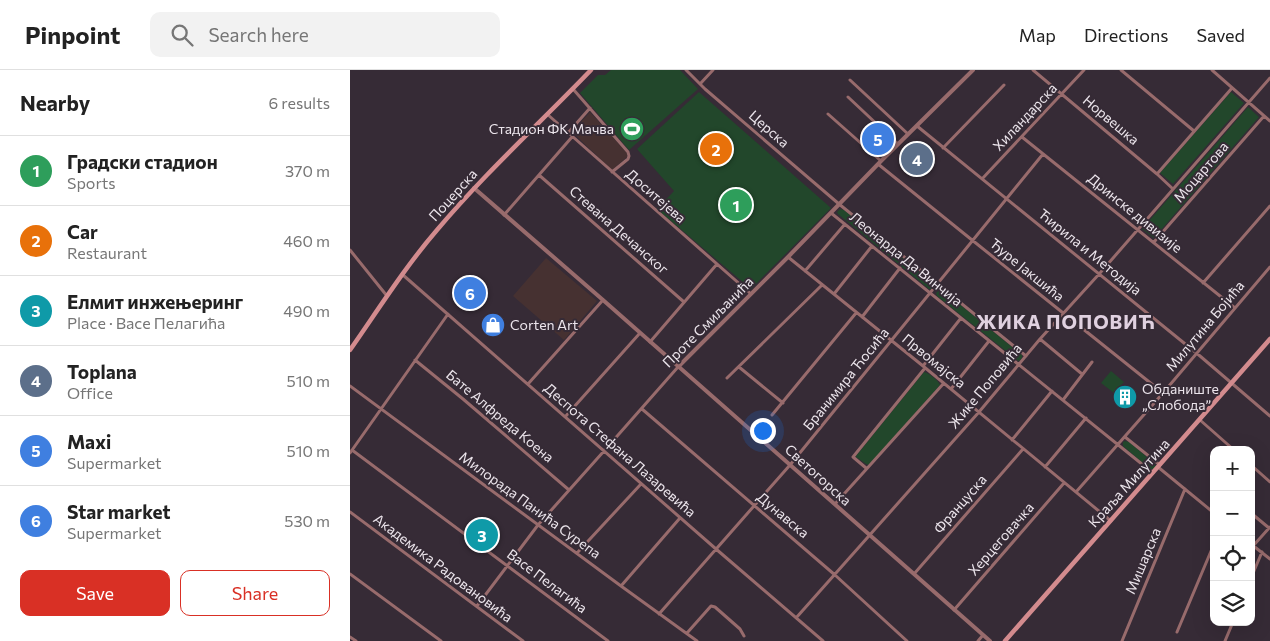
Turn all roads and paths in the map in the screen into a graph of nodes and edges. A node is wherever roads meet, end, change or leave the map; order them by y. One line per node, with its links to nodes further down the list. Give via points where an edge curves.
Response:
1 (591, 70): 14 (main road, Поцерска)
2 (686, 70): 11 (street, Церска)
3 (713, 70): 11 (street)
4 (972, 70): 23 (street, Проте Смиљанића)
5 (1033, 70): 15 (street, Норвешка)
6 (1084, 70): 15 (street, Хиландарска)
7 (1121, 70): 24 (street)
8 (1212, 70): 13 (street)
9 (1270, 78): 17 (street, Жике Поповића)
10 (850, 80): 26 (street)
11 (700, 84): 40 (street, Церска)
12 (1004, 85): 30 (street)
13 (1232, 88): 17 (street); 24 (street)
14 (573, 89): 18 (street); 19 (main road, Поцерска)
15 (1062, 94): 27 (street, Хиландарска); 34 (street, Норвешка)
16 (848, 97): 29 (street)
17 (1248, 102): 21 (street); 38 (street, Жике Поповића)
18 (590, 108): 25 (street); 33 (street, via 629,154 628,159)
19 (547, 114): 25 (street, Доситејева); 37 (main road, Поцерска)
20 (828, 114): 32 (street, Ђуре Јакшића)
21 (1264, 116): 22 (street); 47 (street, Моцартова)
22 (1270, 121)
23 (917, 126): 26 (street, Проте Смиљанића); 30 (street, Ћирила и Методија)
24 (1194, 131): 34 (street)
25 (568, 133): 28 (street, Доситејева)
26 (908, 134): 29 (street, Проте Смиљанића)
27 (1022, 136): 31 (street, Дринске дивизије); 36 (street, Хиландарска)
28 (572, 137): 33 (street, Доситејева); 35 (street)
29 (898, 144): 32 (street, Проте Смиљанића)
30 (943, 148): 36 (street, Ћирила и Методија)
31 (1043, 154): 39 (street, Бранимира Ћосића); 45 (street, Дринске дивизије)
32 (880, 162): 40 (street, Проте Смиљанића); 46 (street, Ђуре Јакшића)
33 (612, 172): 51 (street, Доситејева)
34 (1157, 174): 38 (street, Норвешка)
35 (539, 175): 43 (street); 65 (street, Стевана Дечанског)
36 (982, 179): 39 (street, Ћирила и Методија)
37 (474, 188): 43 (street, Светогорска); 56 (main road, Поцерска, via 425,244)
38 (1173, 189): 45 (street, Жике Поповића)
39 (1006, 199): 46 (street, Бранимира Ћосића); 55 (street, Ћирила и Методија)
40 (839, 204): 42 (street, Проте Смиљанића); 58 (street, Леонарда Да Винчија)
41 (1270, 206): 57 (street)
42 (831, 213): 44 (street, Леонарда Да Винчија); 50 (street, Проте Смиљанића)
43 (504, 215): 64 (street, Светогорска)
44 (846, 224): 48 (street, Леонарда Да Винчија); 54 (street)
45 (1138, 229): 47 (street, Дринске дивизије); 55 (street, Жике Поповића)
46 (972, 240): 58 (street, Бранимира Ћосића); 68 (street, Ђуре Јакшића)
47 (1154, 242): 57 (street, Дринске дивизије)
48 (872, 246): 53 (street, Леонарда Да Винчија); 62 (street)
49 (350, 250): 63 (street)
50 (788, 257): 54 (street, Првомајска); 61 (street, Проте Смиљанића)
51 (717, 264): 61 (street, Доситејева); 65 (street)
52 (1270, 267): 66 (street, Милутина Бојића)
53 (900, 268): 60 (street, Леонарда Да Винчија); 70 (street)
54 (805, 271): 59 (street, Првомајска)
55 (1099, 274): 68 (street, Жике Поповића); 79 (street, Ћирила и Методија)
56 (403, 275): 63 (main road, Поцерска); 69 (street, Деспота Стефана Лазаревића)
57 (1203, 283): 66 (street, Дринске дивизије)
58 (937, 284): 60 (street, Бранимира Ћосића); 80 (street, Леонарда Да Винчија)
59 (822, 285): 62 (street, Првомајска); 86 (street)
60 (930, 293): 71 (street, Леонарда Да Винчија); 77 (street, Бранимира Ћосића)
61 (751, 294): 84 (street, Проте Смиљанића)
62 (834, 294): 67 (street, Првомајска)
63 (387, 296): 78 (main road, Поцерска)
64 (603, 300): 72 (street, Светогорска); 91 (street)
65 (684, 302): 76 (street)
66 (1235, 308): 79 (street, Милутина Бојића)
67 (856, 313): 70 (street, Првомајска); 97 (street)
68 (1063, 313): 73 (street, Жике Поповића); 95 (street, Ђуре Јакшића)
69 (448, 314): 81 (street); 91 (street, Деспота Стефана Лазаревића)
70 (862, 317): 77 (street, Првомајска)
71 (962, 318): 74 (street, Леонарда Да Винчија); 85 (street)
72 (640, 333): 76 (street, Светогорска); 103 (street)
73 (1040, 339): 80 (street, Жике Поповића); 87 (street)
74 (990, 340): 83 (street, Леонарда Да Винчија); 93 (street)
75 (1270, 340): 90 (main road, Краља Милутина)
76 (650, 342): 84 (street, Светогорска)
77 (892, 342): 85 (street, Првомајска); 115 (street, Бранимира Ћосића)
78 (350, 350)
79 (1196, 353): 90 (street, Ћирила и Методија); 95 (street, Милутина Бојића)
80 (1026, 356): 83 (street, Жике Поповића)
81 (415, 360): 98 (street); 124 (street, Бате Алфреда Коена)
82 (1092, 362): 87 (street)
83 (1019, 364): 94 (street, Леонарда Да Винчија); 100 (street, Жике Поповића)
84 (678, 367): 99 (street, Проте Смиљанића); 115 (street, Светогорска)
85 (924, 367): 89 (street, Првомајска); 118 (street, via 852,457)
86 (739, 368): 88 (street); 97 (street)
87 (1082, 374): 96 (street)
88 (728, 378)
89 (944, 383): 93 (street, Првомајска); 118 (street)
90 (1232, 383): 102 (street, Ћирила и Методија); 105 (main road, Краља Милутина)
91 (528, 384): 103 (street, Деспота Стефана Лазаревића)
92 (350, 386): 98 (street, Милорада Панића Сурепа)
93 (951, 389): 100 (street, Првомајска)
94 (1052, 391): 96 (street, Леонарда Да Винчија); 107 (street)
95 (1164, 393): 106 (street, Милутина Бојића)
96 (1063, 400): 104 (street, Леонарда Да Винчија)
97 (783, 403): 101 (street)
98 (381, 408): 108 (street); 134 (street, Милорада Панића Сурепа)
99 (642, 409): 112 (street, Проте Смиљанића); 128 (street, Дунавска)
100 (979, 412): 107 (street, Првомајска); 136 (street, Жике Поповића)
101 (772, 415)
102 (1270, 416)
103 (565, 417): 112 (street, Деспота Стефана Лазаревића)
104 (1086, 418): 109 (street, Леонарда Да Винчија); 117 (street)
105 (1200, 420): 110 (street); 116 (main road, Краља Милутина)
106 (1125, 437): 109 (street, Милутина Бојића); 116 (street)
107 (1012, 440): 111 (street, Првомајска)
108 (356, 443): 113 (street); 114 (street)
109 (1119, 444): 120 (street, Леонарда Да Винчија); 126 (street, Милутина Бојића)
110 (1229, 446)
111 (1024, 449): 117 (street, Првомајска); 147 (street, Француска)
112 (604, 452): 123 (street, Деспота Стефана Лазаревића); 124 (street, Проте Смиљанића)
113 (351, 453): 114 (street, Васе Пелагића)
114 (356, 454): 144 (street, Васе Пелагића)
115 (790, 465): 127 (street, Светогорска); 128 (street, Бранимира Ћосића)
116 (1159, 466): 120 (main road, Краља Милутина); 125 (street)
117 (1045, 467): 122 (street, Првомајска)
118 (866, 468): 127 (street)
119 (1255, 469): 121 (street)
120 (1153, 473): 133 (main road, Краља Милутина)
121 (1270, 482)
122 (1064, 483): 126 (street, Првомајска); 151 (street, Херцеговачка)
123 (641, 484): 132 (street, Деспота Стефана Лазаревића); 141 (street)
124 (569, 490): 134 (street, Проте Смиљанића)
125 (1185, 490): 129 (street); 170 (street, Мишарска)
126 (1076, 492): 133 (street, Првомајска)
127 (834, 505): 136 (street, Светогорска)
128 (754, 506): 139 (street, Бранимира Ћосића); 148 (street, Дунавска)
129 (1210, 510)
130 (350, 512): 150 (street, Академика Радовановића)
131 (1255, 516): 135 (street)
132 (680, 518): 139 (street, Деспота Стефана Лазаревића); 149 (street)
133 (1111, 521): 169 (main road, Краља Милутина)
134 (538, 525): 141 (street, Милорада Панића Сурепа); 144 (street, Проте Смиљанића)
135 (1269, 527): 137 (street)
136 (870, 536): 147 (street, Светогорска); 148 (street, Жике Поповића)
137 (1255, 542)
138 (1255, 547): 140 (street)
139 (716, 549): 152 (street, Бранимира Ћосића); 153 (street, Деспота Стефана Лазаревића)
140 (1262, 552): 143 (street); 145 (street)
141 (577, 553): 149 (street, Милорада Панића Сурепа)
142 (1210, 554): 155 (street)
143 (1270, 559)
144 (507, 565): 150 (street, Проте Смиљанића); 163 (street, Васе Пелагића)
145 (1255, 569)
146 (350, 574): 161 (street)
147 (914, 574): 151 (street, Светогорска)
148 (835, 575): 153 (street, Жике Поповића); 166 (street, Дунавска)
149 (621, 586): 152 (street, Милорада Панића Сурепа)
150 (477, 606): 162 (street, Академика Радовановића)
151 (954, 610): 157 (street, Светогорска)
152 (659, 614): 156 (street, Милорада Панића Сурепа)
153 (796, 618): 165 (street, Деспота Стефана Лазаревића)
154 (1231, 626): 171 (street)
155 (1177, 632)
156 (687, 633): 158 (street, via 711,606); 164 (street, Милорада Панића Сурепа)
157 (983, 635): 167 (street); 168 (street, Светогорска)
158 (744, 636)
159 (350, 637): 160 (street)
160 (356, 641)
161 (441, 641)
162 (523, 641)
163 (608, 641)
164 (697, 641)
165 (823, 641)
166 (907, 641)
167 (978, 641)
168 (990, 641)
169 (1005, 641)
170 (1122, 641)
171 (1225, 641)

